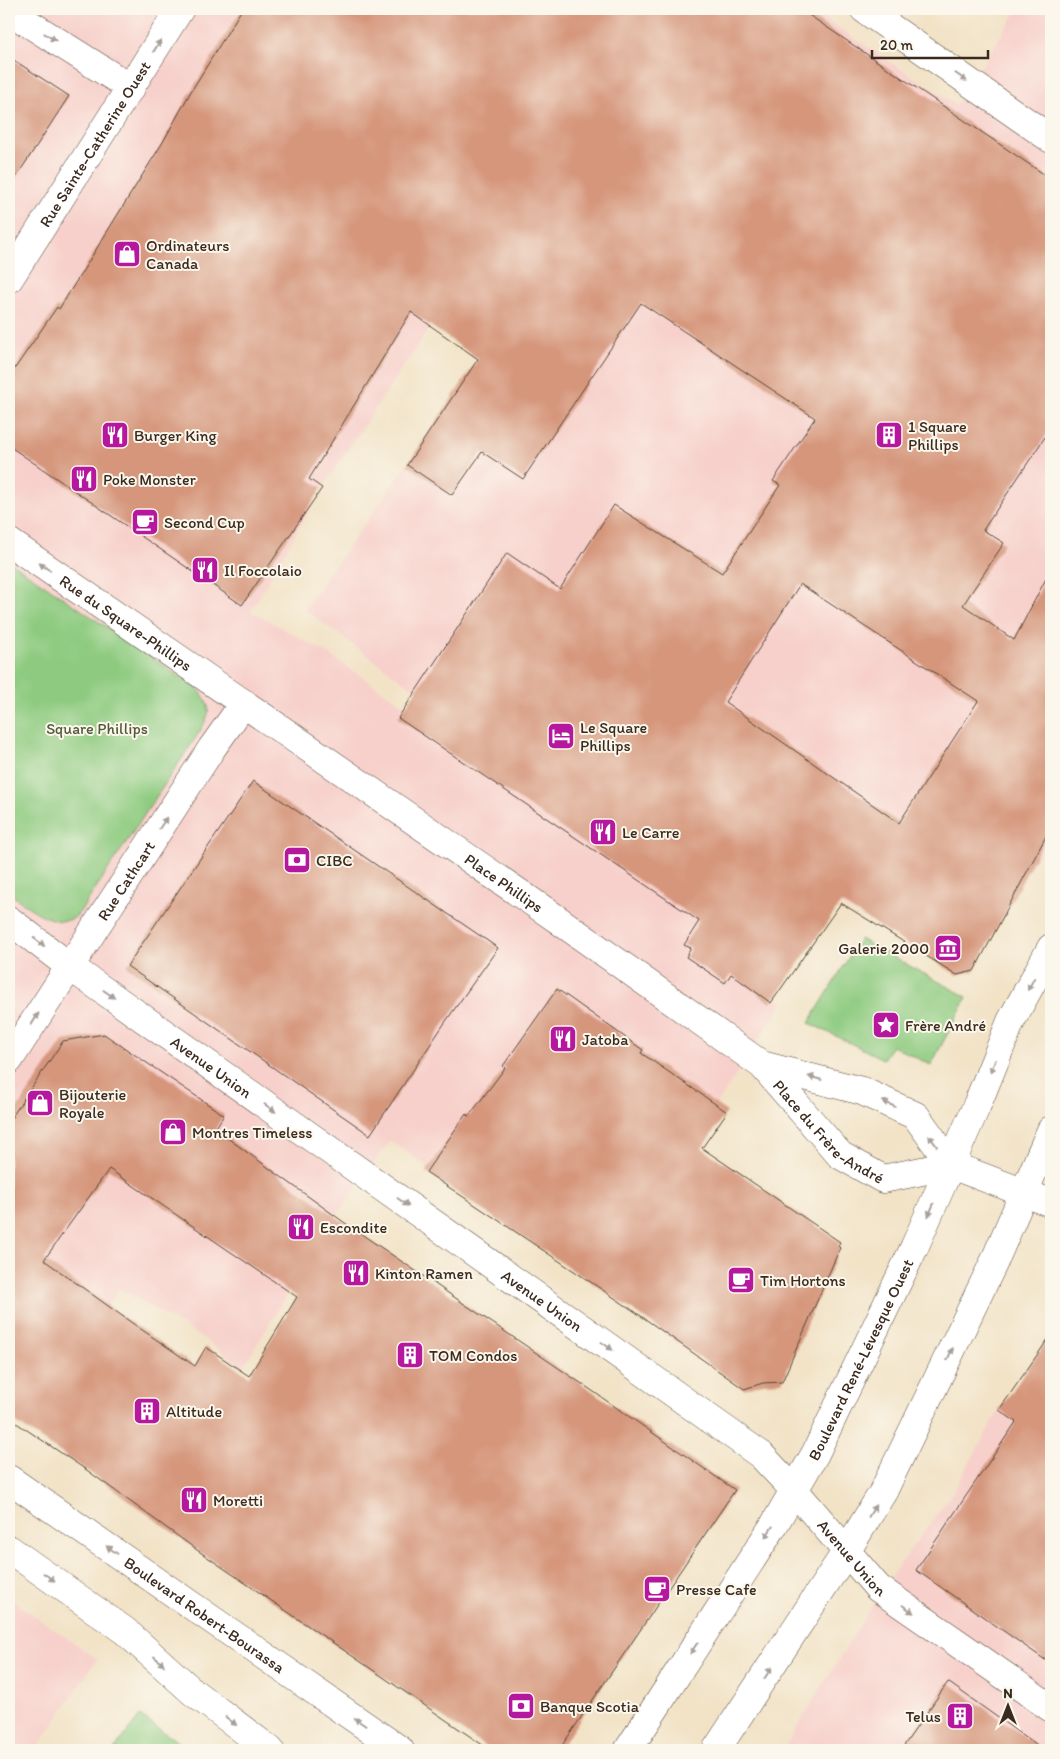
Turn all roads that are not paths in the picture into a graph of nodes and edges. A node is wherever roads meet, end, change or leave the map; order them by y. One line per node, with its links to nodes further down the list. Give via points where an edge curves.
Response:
1 (180, 9): 4 (street, Rue Sainte-Catherine Ouest, one-way to 1)
2 (864, 9): 5 (street, one-way to 5)
3 (9, 11): 4 (street, one-way to 4)
4 (131, 88): 6 (street, Rue Sainte-Catherine Ouest)
5 (1051, 140)
6 (9, 279)
7 (9, 542): 8 (street, Rue du Square-Phillips, one-way to 7)
8 (244, 703): 11 (street, Rue Cathcart, one-way to 8); 13 (street, Place Phillips)
9 (9, 920): 11 (street, Avenue Union, one-way to 11)
10 (1051, 948): 15 (street, Boulevard René-Lévesque Ouest, one-way to 15, via 1011,1021)
11 (69, 966): 12 (street, Rue Cathcart, one-way to 11); 19 (street, Avenue Union, one-way to 19, via 761,1455)
12 (9, 1060)
13 (762, 1064): 15 (street, Place du Frère-André, one-way to 13, via 916,1116 862,1091); 15 (street, Place du Frère-André, via 840,1155 883,1179)
14 (1051, 1130): 16 (street)
15 (951, 1165): 16 (street); 19 (street, Boulevard René-Lévesque Ouest, one-way to 19, via 816,1454)
16 (1024, 1192): 17 (street); 21 (street, one-way to 16, via 883,1492 994,1262)
17 (1051, 1203)
18 (9, 1479): 24 (street, Boulevard Robert-Bourassa, one-way to 18)
19 (795, 1491): 21 (street, Avenue Union); 25 (street, Boulevard René-Lévesque Ouest, one-way to 25)
20 (9, 1549): 23 (street, one-way to 23, via 125,1631 193,1692)
21 (846, 1552): 22 (street, Avenue Union, one-way to 22, via 878,1588); 26 (street, one-way to 21)
22 (1051, 1708)
23 (270, 1750)
24 (400, 1750)
25 (628, 1750)
26 (716, 1750)

